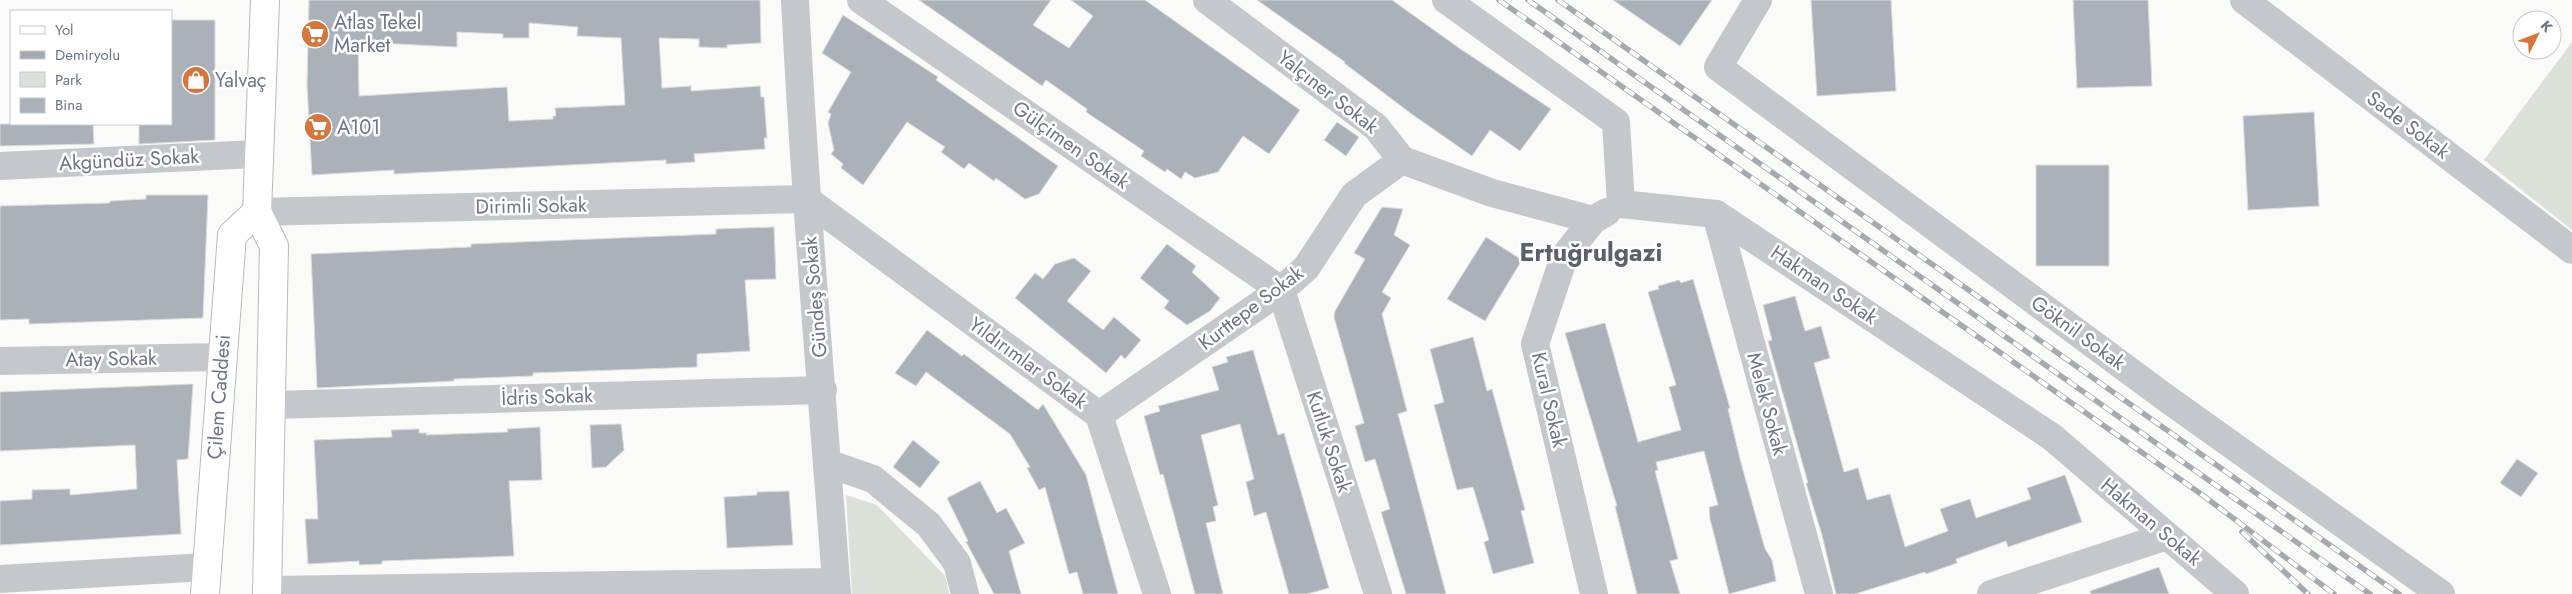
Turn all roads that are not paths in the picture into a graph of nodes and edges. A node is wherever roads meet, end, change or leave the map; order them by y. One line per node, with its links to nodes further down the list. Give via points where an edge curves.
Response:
1 (265, 0): 8 (main road)
2 (795, 0): 11 (street, Gündeş Sokak)
3 (861, 0): 17 (street, Gülçimen Sokak)
4 (1208, 0): 9 (street, Yalçıner Sokak, via 1376,127)
5 (1446, 0): 12 (street, via 1616,122)
6 (1758, 0): 37 (street, Göknil Sokak, via 1718,67 2166,398)
7 (2244, 0): 16 (street, Sade Sokak)
8 (257, 154): 10 (street, Akgündüz Sokak); 13 (main road)
9 (1402, 160): 15 (street, via 1492,193); 17 (street, Kurttepe Sokak, via 1354,195 1306,268)
10 (0, 166)
11 (806, 199): 13 (street, Dirimli Sokak); 20 (street, Gündeş Sokak); 22 (street, Yıldırımlar Sokak)
12 (1621, 204): 14 (street, Hakman Sokak); 15 (street, Kural Sokak)
13 (257, 212): 18 (main road, Çilem Caddesi, via 232,235); 21 (main road, via 274,246)
14 (1716, 214): 24 (street, Hakman Sokak, via 2052,437); 34 (street, Melek Sokak)
15 (1593, 220): 33 (street, Kural Sokak, via 1564,257 1535,344)
16 (2572, 250)
17 (1281, 290): 22 (street, Kurttepe Sokak); 32 (street, Kutluk Sokak)
18 (222, 357): 19 (street, Atay Sokak); 25 (main road, Çilem Caddesi)
19 (0, 361)
20 (823, 390): 21 (street, İdris Sokak); 23 (street, Gündeş Sokak)
21 (272, 405): 28 (main road)
22 (1099, 415): 31 (street, Yıldırımlar Sokak)
23 (827, 463): 27 (street, Gündeş Sokak); 30 (street, via 873,479 929,525 957,563)
24 (2168, 536): 35 (street); 36 (street, Hakman Sokak)
25 (206, 567): 26 (street); 29 (main road, Çilem Caddesi)
26 (0, 579)
27 (837, 588): 28 (street)
28 (267, 592)
29 (205, 594)
30 (965, 594)
31 (1156, 594)
32 (1378, 594)
33 (1594, 594)
34 (1819, 594)
35 (1991, 594)
36 (2235, 594)
37 (2441, 594)

